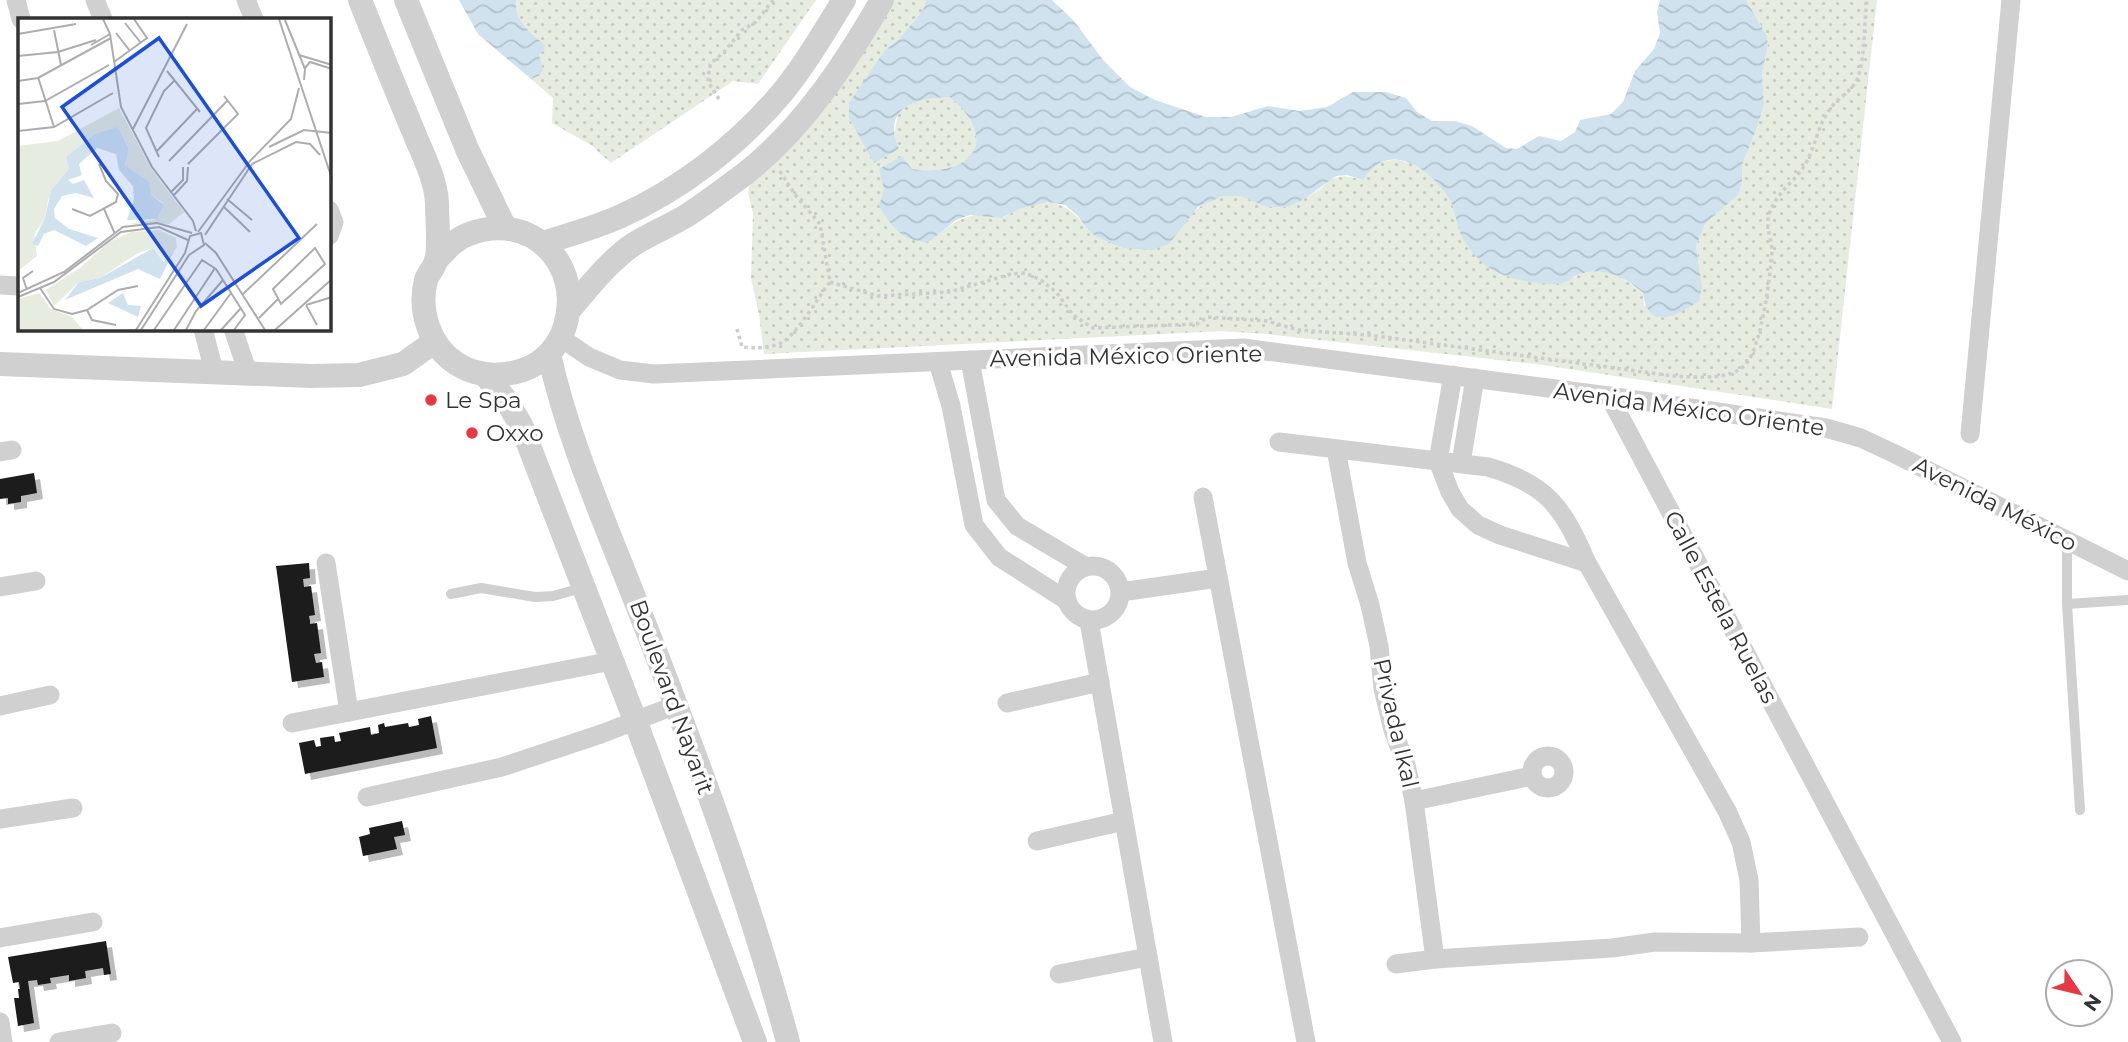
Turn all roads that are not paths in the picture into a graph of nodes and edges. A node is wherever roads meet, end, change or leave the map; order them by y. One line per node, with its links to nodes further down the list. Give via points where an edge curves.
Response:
1 (16, 0): 9 (street)
2 (95, 0): 10 (street)
3 (246, 0): 11 (street)
4 (360, 0): 16 (street, via 428,168 437,200)
5 (406, 0): 14 (street)
6 (844, 0): 12 (street, via 780,95)
7 (882, 0): 13 (street, via 816,101)
8 (2011, 0): 33 (street)
9 (21, 18)
10 (103, 18)
11 (254, 18)
12 (726, 150): 13 (street); 15 (street, via 621,216)
13 (744, 174): 19 (street, via 688,214 632,245)
14 (505, 228): 15 (street); 16 (street, via 466,235)
15 (543, 243): 19 (street, via 565,273)
16 (436, 260): 22 (street, via 423,301)
17 (0, 285): 18 (street)
18 (18, 286)
19 (570, 309): 23 (street)
20 (204, 331): 27 (street)
21 (234, 331): 28 (street)
22 (434, 342): 28 (street, via 402,364 359,375); 29 (street, via 457,364)
23 (555, 346): 25 (street, Avenida México Oriente, via 620,370 654,374); 29 (street, via 530,368 509,375); 59 (street, Boulevard Nayarit, via 564,414)
24 (970, 360): 25 (street, Avenida México Oriente); 30 (street, Avenida México Oriente, via 1243,348); 43 (street, via 996,500 1017,526)
25 (938, 362): 51 (street, via 974,525 999,557)
26 (0, 365): 27 (street)
27 (214, 371): 28 (street)
28 (248, 373)
29 (485, 375): 48 (street, Boulevard Nayarit, via 521,425)
30 (1453, 375): 31 (street, Avenida México Oriente); 37 (street)
31 (1475, 379): 32 (street, Avenida México Oriente); 38 (street)
32 (1609, 396): 34 (street, Avenida México Oriente, via 1826,428); 88 (street, Calle Estela Ruelas)
33 (1970, 434)
34 (1861, 438): 40 (street, Avenida México)
35 (1279, 442): 36 (street)
36 (1336, 449): 37 (street); 66 (street, Privada Ikal, via 1357,563 1379,646 1383,689)
37 (1438, 461): 38 (street); 42 (street, via 1455,501 1478,525)
38 (1461, 463): 42 (street, via 1516,475 1552,500 1570,524)
39 (1203, 497): 45 (street)
40 (2067, 540): 44 (street, Avenida México); 53 (lane)
41 (326, 563): 61 (street)
42 (1587, 563): 75 (street, via 1741,842 1749,880)
43 (1086, 567): 49 (street, via 1103,567 1116,577); 51 (street, via 1074,573)
44 (2128, 571)
45 (1218, 578): 49 (street); 87 (street)
46 (37, 580): 47 (street)
47 (0, 587)
48 (583, 588): 50 (lane, via 535,597 481,588); 55 (street, Boulevard Nayarit)
49 (1121, 592): 54 (street, via 1117,608 1105,618)
50 (452, 594)
51 (1066, 600): 54 (street, via 1074,614)
52 (2128, 600): 53 (lane)
53 (2067, 604): 68 (lane)
54 (1089, 621): 56 (street)
55 (612, 661): 61 (street); 62 (street, Boulevard Nayarit)
56 (1100, 682): 58 (street); 70 (street)
57 (50, 695): 60 (street)
58 (1007, 703)
59 (676, 705): 62 (street); 85 (street, Boulevard Nayarit, via 766,959)
60 (0, 706)
61 (349, 712): 63 (street)
62 (635, 720): 65 (street, via 502,767); 84 (street, Boulevard Nayarit)
63 (292, 723)
64 (1532, 776): 66 (street)
65 (367, 797)
66 (1414, 801): 77 (street, Privada Ikal)
67 (73, 808): 69 (street)
68 (2080, 810)
69 (0, 819)
70 (1124, 821): 71 (street); 76 (street)
71 (1037, 841)
72 (93, 922): 74 (street)
73 (1859, 937): 75 (street)
74 (0, 938)
75 (1751, 943): 77 (street, via 1655,942)
76 (1148, 957): 79 (street); 86 (street)
77 (1435, 958): 78 (street)
78 (1396, 964)
79 (1059, 974)
80 (0, 1022): 82 (street)
81 (112, 1033): 83 (street)
82 (3, 1042)
83 (60, 1042)
84 (755, 1042)
85 (788, 1042)
86 (1163, 1042)
87 (1306, 1042)
88 (1952, 1042)

